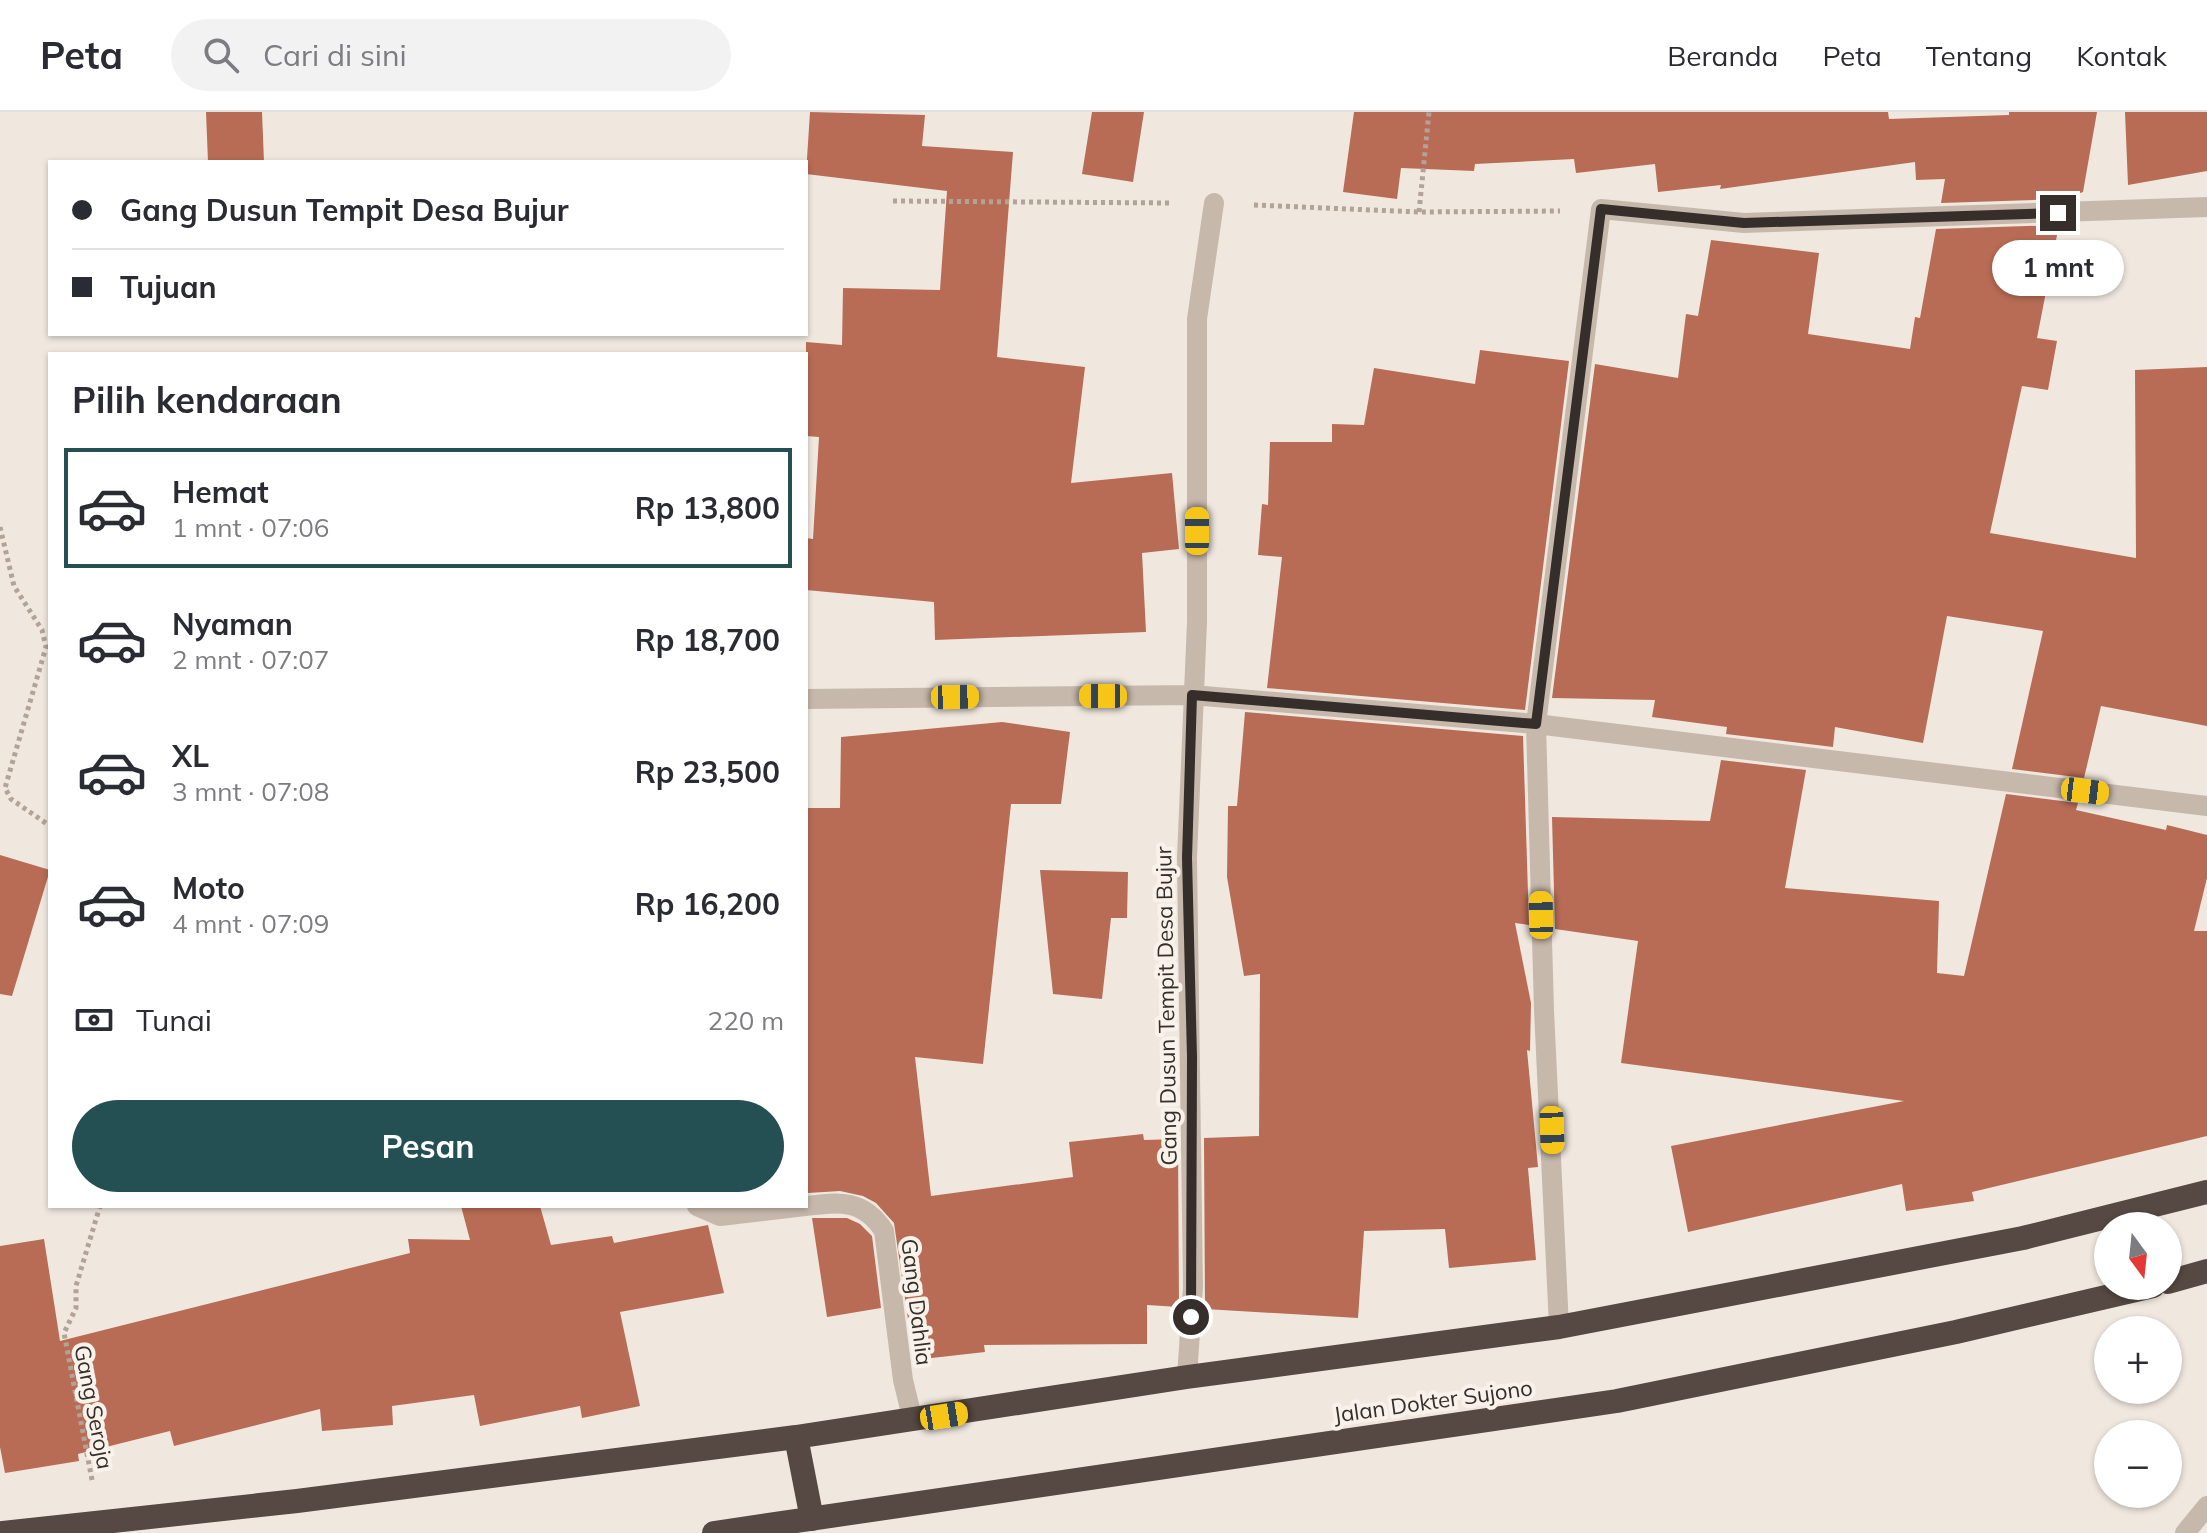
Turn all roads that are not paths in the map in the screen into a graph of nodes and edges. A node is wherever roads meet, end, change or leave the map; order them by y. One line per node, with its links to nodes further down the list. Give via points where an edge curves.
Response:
1 (1214, 203): 3 (street, Gang Dusun Tempit Desa Bujur, via 1197,319 1197,622)
2 (2207, 207): 5 (street, via 1744,223 1601,209)
3 (1192, 695): 4 (street); 5 (street); 15 (street, Gang Dusun Tempit Desa Bujur, via 1187,858 1193,1287)
4 (808, 699)
5 (1536, 724): 6 (street); 14 (street)
6 (2207, 806)
7 (2207, 1192): 14 (highway, via 2023,1238)
8 (808, 1206): 16 (street, Gang Dahlia, via 853,1203 874,1216 884,1231)
9 (702, 1208): 10 (street, Gang Dahlia, via 720,1216)
10 (788, 1208)
11 (2207, 1271): 12 (highway)
12 (2182, 1278)
13 (2094, 1300): 19 (highway, Jalan Dokter Sujono, via 1617,1401)
14 (1559, 1327): 15 (highway)
15 (1187, 1377): 16 (highway)
16 (913, 1421): 17 (highway)
17 (796, 1437): 19 (highway); 20 (highway)
18 (2207, 1506): 22 (street)
19 (812, 1519): 21 (highway, Jalan Dokter Sujono)
20 (3, 1533)
21 (714, 1533)
22 (2185, 1533)

